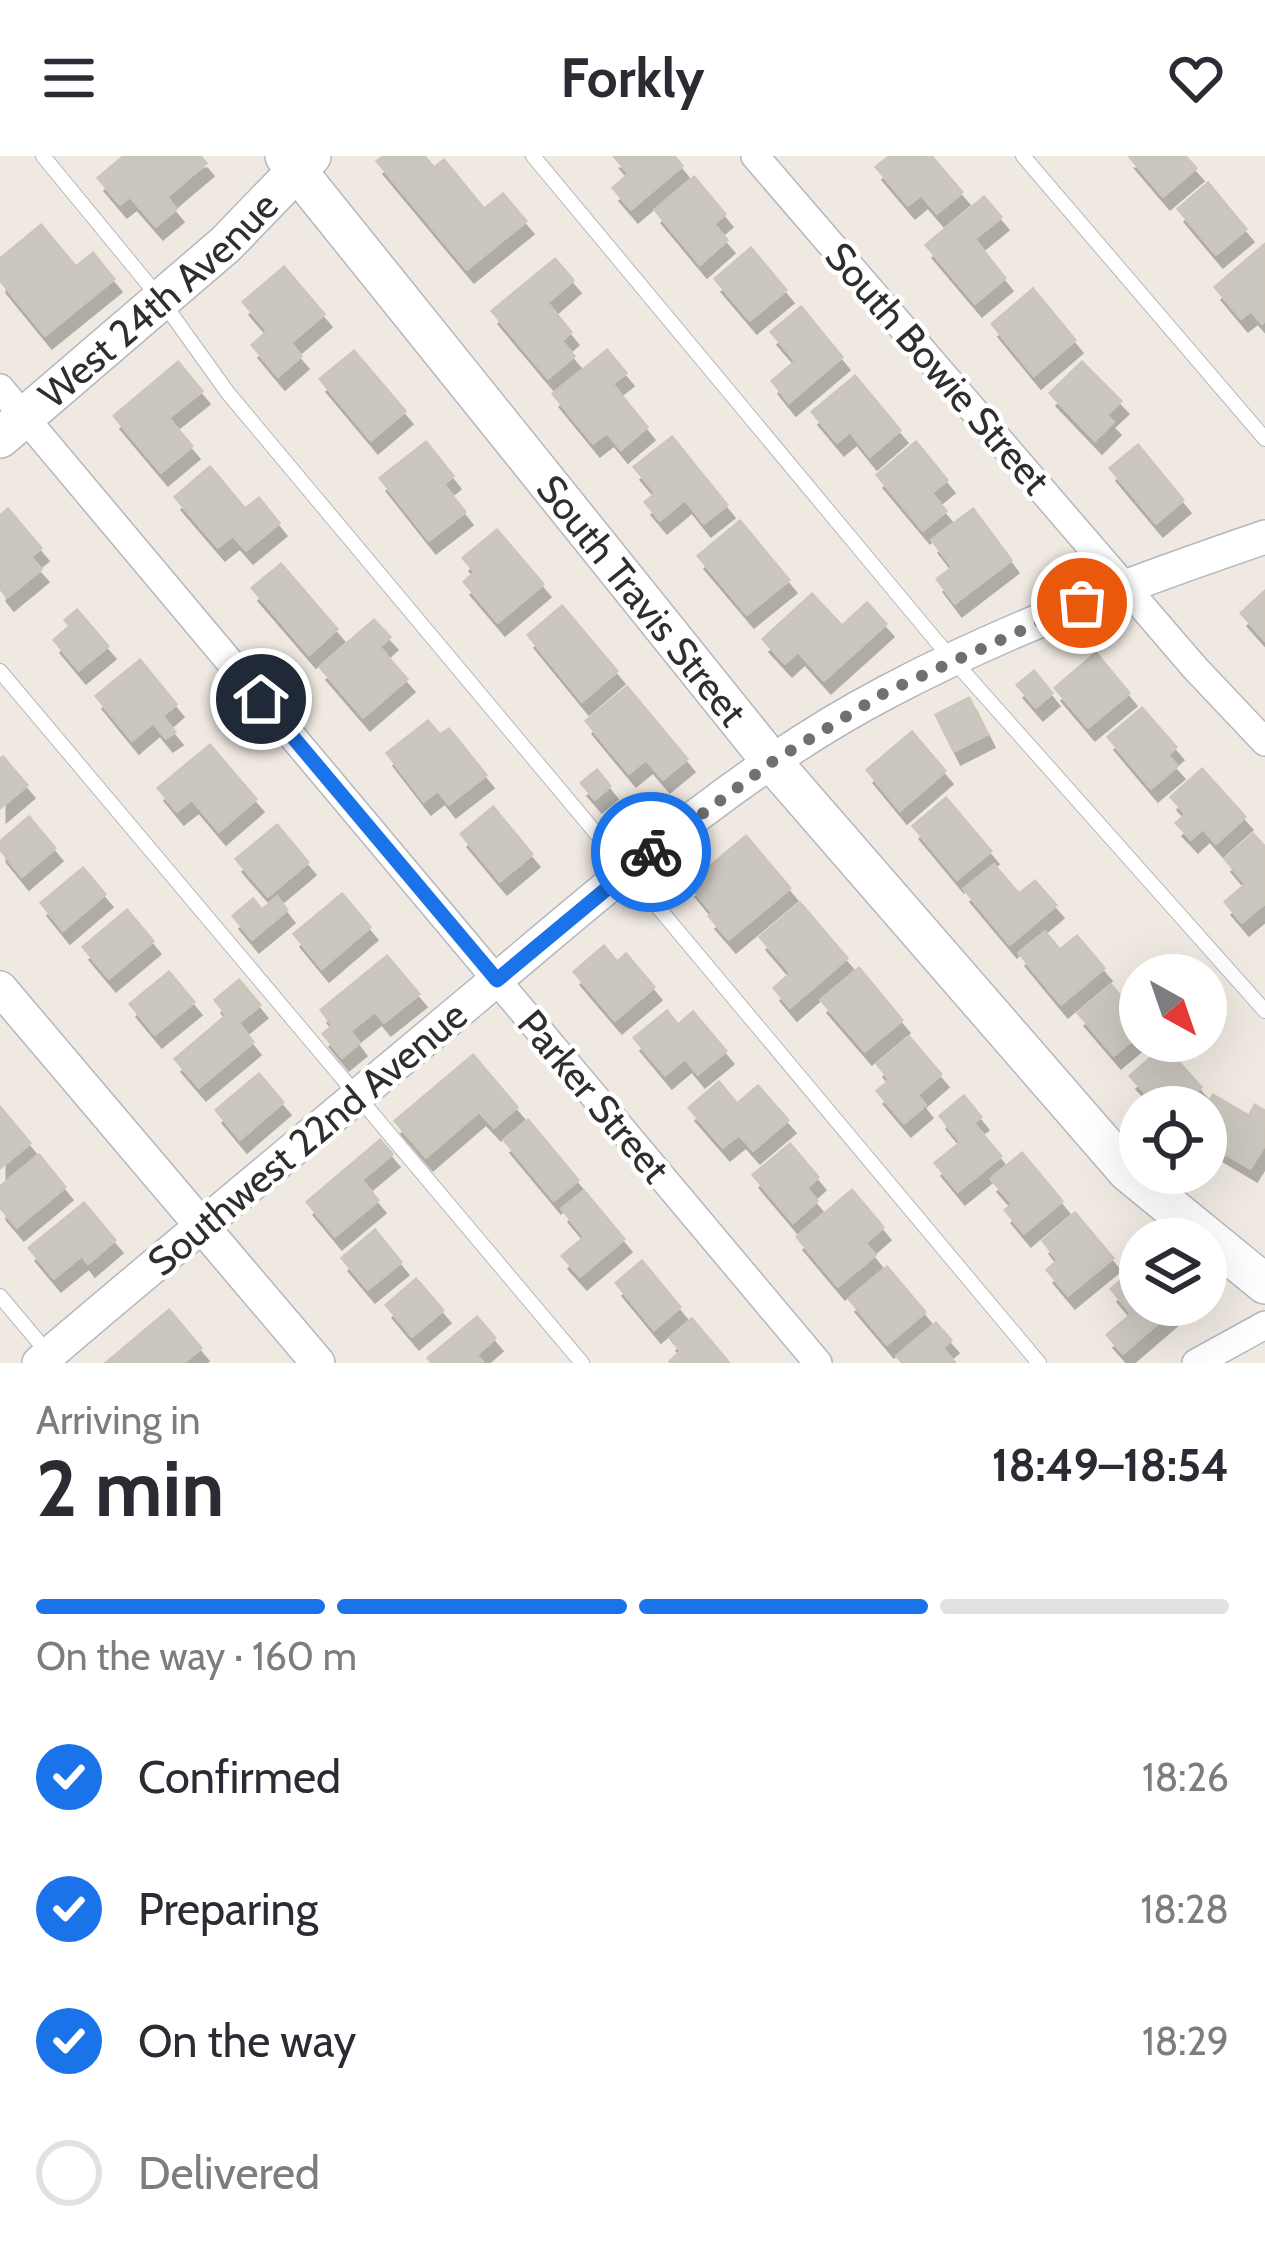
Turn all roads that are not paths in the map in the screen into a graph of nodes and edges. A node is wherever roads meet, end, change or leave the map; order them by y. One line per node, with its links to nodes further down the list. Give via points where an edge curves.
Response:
1 (43, 156): 6 (lane)
2 (533, 156): 11 (lane)
3 (755, 156): 10 (street, South Bowie Street)
4 (1023, 156): 8 (lane)
5 (298, 161): 6 (main road, West 24th Avenue, via 226,244); 14 (main road, South Travis Street)
6 (162, 301): 7 (main road, West 24th Avenue); 15 (lane, via 227,393)
7 (8, 415): 16 (street, Parker Street)
8 (1265, 439)
9 (1265, 537): 10 (street, Southwest 22nd Avenue)
10 (1125, 585): 11 (street, Southwest 22nd Avenue); 13 (street, South Bowie Street)
11 (953, 660): 14 (street, Southwest 22nd Avenue); 18 (lane)
12 (0, 671): 19 (lane)
13 (1265, 742)
14 (772, 762): 15 (street, Southwest 22nd Avenue); 21 (main road, South Travis Street, via 1128,1172)
15 (627, 871): 16 (street, Southwest 22nd Avenue); 28 (lane)
16 (497, 980): 19 (street, Southwest 22nd Avenue); 27 (street, Parker Street)
17 (0, 988): 20 (street)
18 (1265, 1011)
19 (358, 1096): 20 (street, Southwest 22nd Avenue); 26 (lane)
20 (200, 1225): 24 (street, Southwest 22nd Avenue); 25 (street)
21 (1265, 1284)
22 (0, 1296): 24 (lane)
23 (1265, 1325): 29 (street)
24 (48, 1360)
25 (318, 1363)
26 (582, 1363)
27 (818, 1363)
28 (1039, 1363)
29 (1196, 1363)

